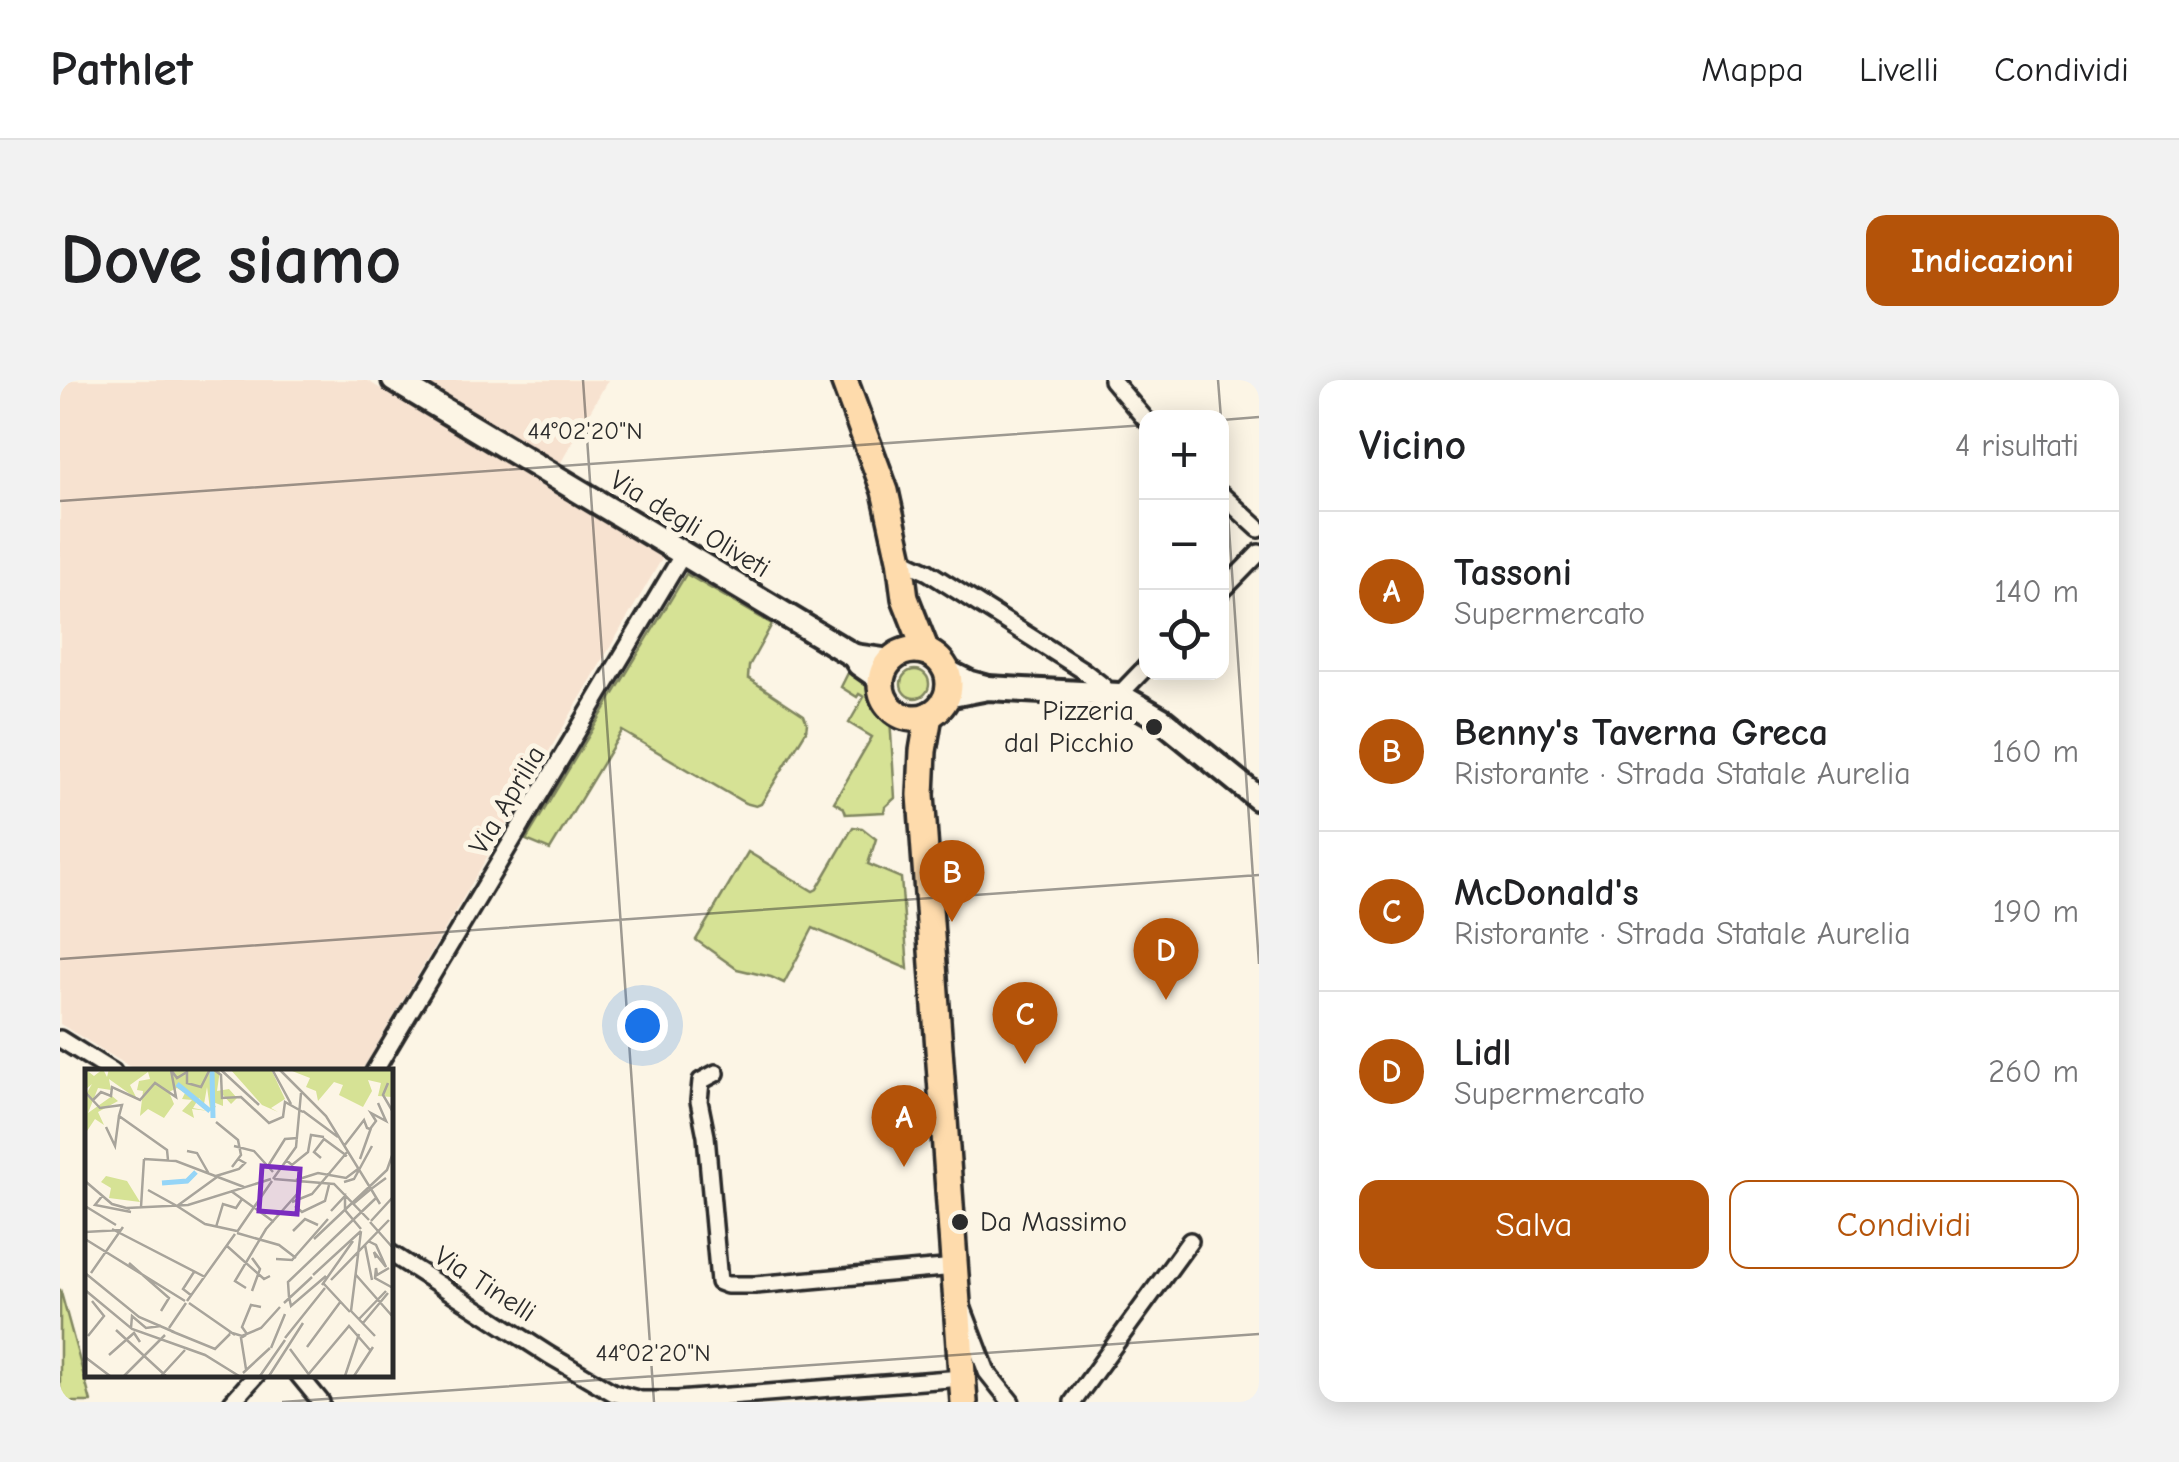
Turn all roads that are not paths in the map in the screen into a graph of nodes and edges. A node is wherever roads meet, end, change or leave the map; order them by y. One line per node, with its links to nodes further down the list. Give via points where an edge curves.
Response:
1 (394, 380): 7 (main road, Via degli Oliveti)
2 (844, 380): 9 (main road, via 885,490)
3 (1112, 380): 4 (street)
4 (1139, 412)
5 (1227, 500): 6 (street)
6 (1259, 529)
7 (683, 554): 13 (main road, Via degli Oliveti, via 854,656); 23 (street, Via Aprilia)
8 (1259, 554): 10 (street)
9 (900, 559): 11 (main road); 16 (street)
10 (1223, 590)
11 (905, 598): 12 (main road); 13 (main road)
12 (926, 651): 13 (main road, via 908,650); 15 (main road)
13 (890, 665): 17 (main road, via 886,701)
14 (1139, 673): 16 (street)
15 (948, 684): 16 (main road); 18 (main road, via 943,704)
16 (1114, 695): 20 (main road, via 1161,719)
17 (902, 715): 18 (main road); 19 (main road)
18 (929, 716): 19 (main road)
19 (922, 796): 27 (main road)
20 (1259, 798)
21 (60, 1039): 22 (street)
22 (108, 1069)
23 (376, 1069)
24 (716, 1073): 27 (street, via 701,1082 700,1101 718,1282 755,1285)
25 (1190, 1241): 36 (street)
26 (392, 1254): 32 (street, Via Tinelli, via 614,1393 641,1400)
27 (955, 1266): 28 (main road)
28 (957, 1298): 31 (main road); 35 (street, via 987,1372)
29 (254, 1377): 33 (street)
30 (301, 1377): 34 (street)
31 (963, 1390): 32 (street, Via Tinelli)
32 (788, 1396)
33 (232, 1402)
34 (322, 1402)
35 (1011, 1402)
36 (1073, 1402)

